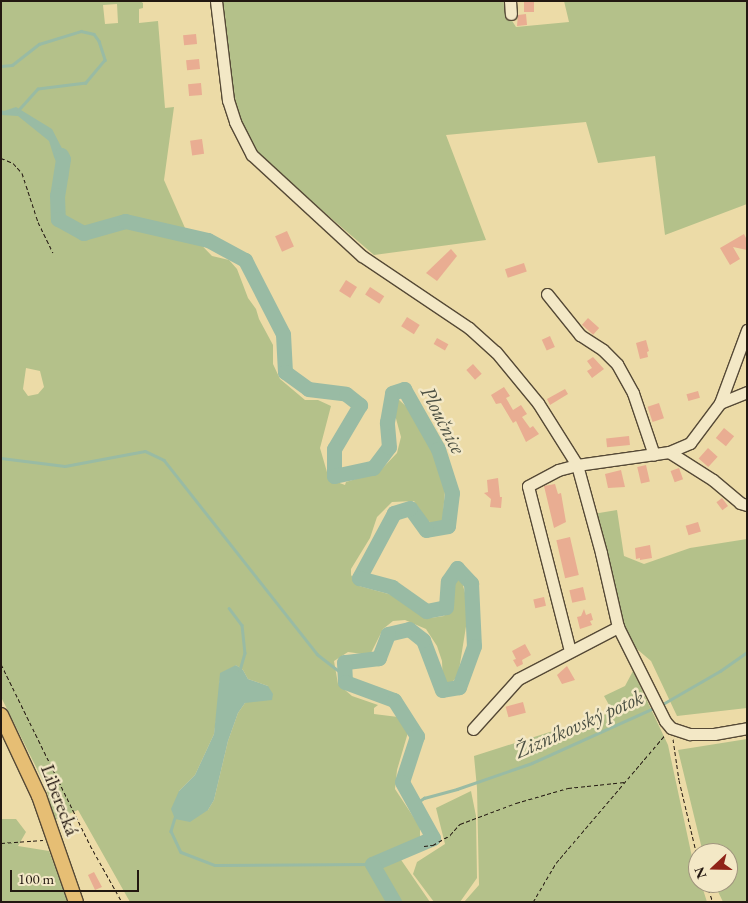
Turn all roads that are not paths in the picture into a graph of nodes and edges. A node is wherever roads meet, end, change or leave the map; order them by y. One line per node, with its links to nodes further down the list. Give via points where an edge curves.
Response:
1 (216, 1): 10 (street, via 228,100 252,155 362,256 470,328 496,352 538,403)
2 (510, 1): 3 (street)
3 (511, 14)
4 (547, 294): 9 (street, via 580,334 617,364 632,393)
5 (747, 330): 7 (street)
6 (747, 392): 7 (street)
7 (720, 403): 8 (street, via 690,443)
8 (670, 452): 9 (street); 11 (street)
9 (654, 455): 10 (street)
10 (578, 465): 12 (street); 13 (street, via 558,470 528,486)
11 (747, 505)
12 (618, 627): 13 (street); 15 (street, via 671,728 690,734 714,734)
13 (570, 651): 16 (street, via 518,679)
14 (1, 715): 17 (main road, Liberecká, via 39,796)
15 (747, 728)
16 (473, 729)
17 (76, 902)

